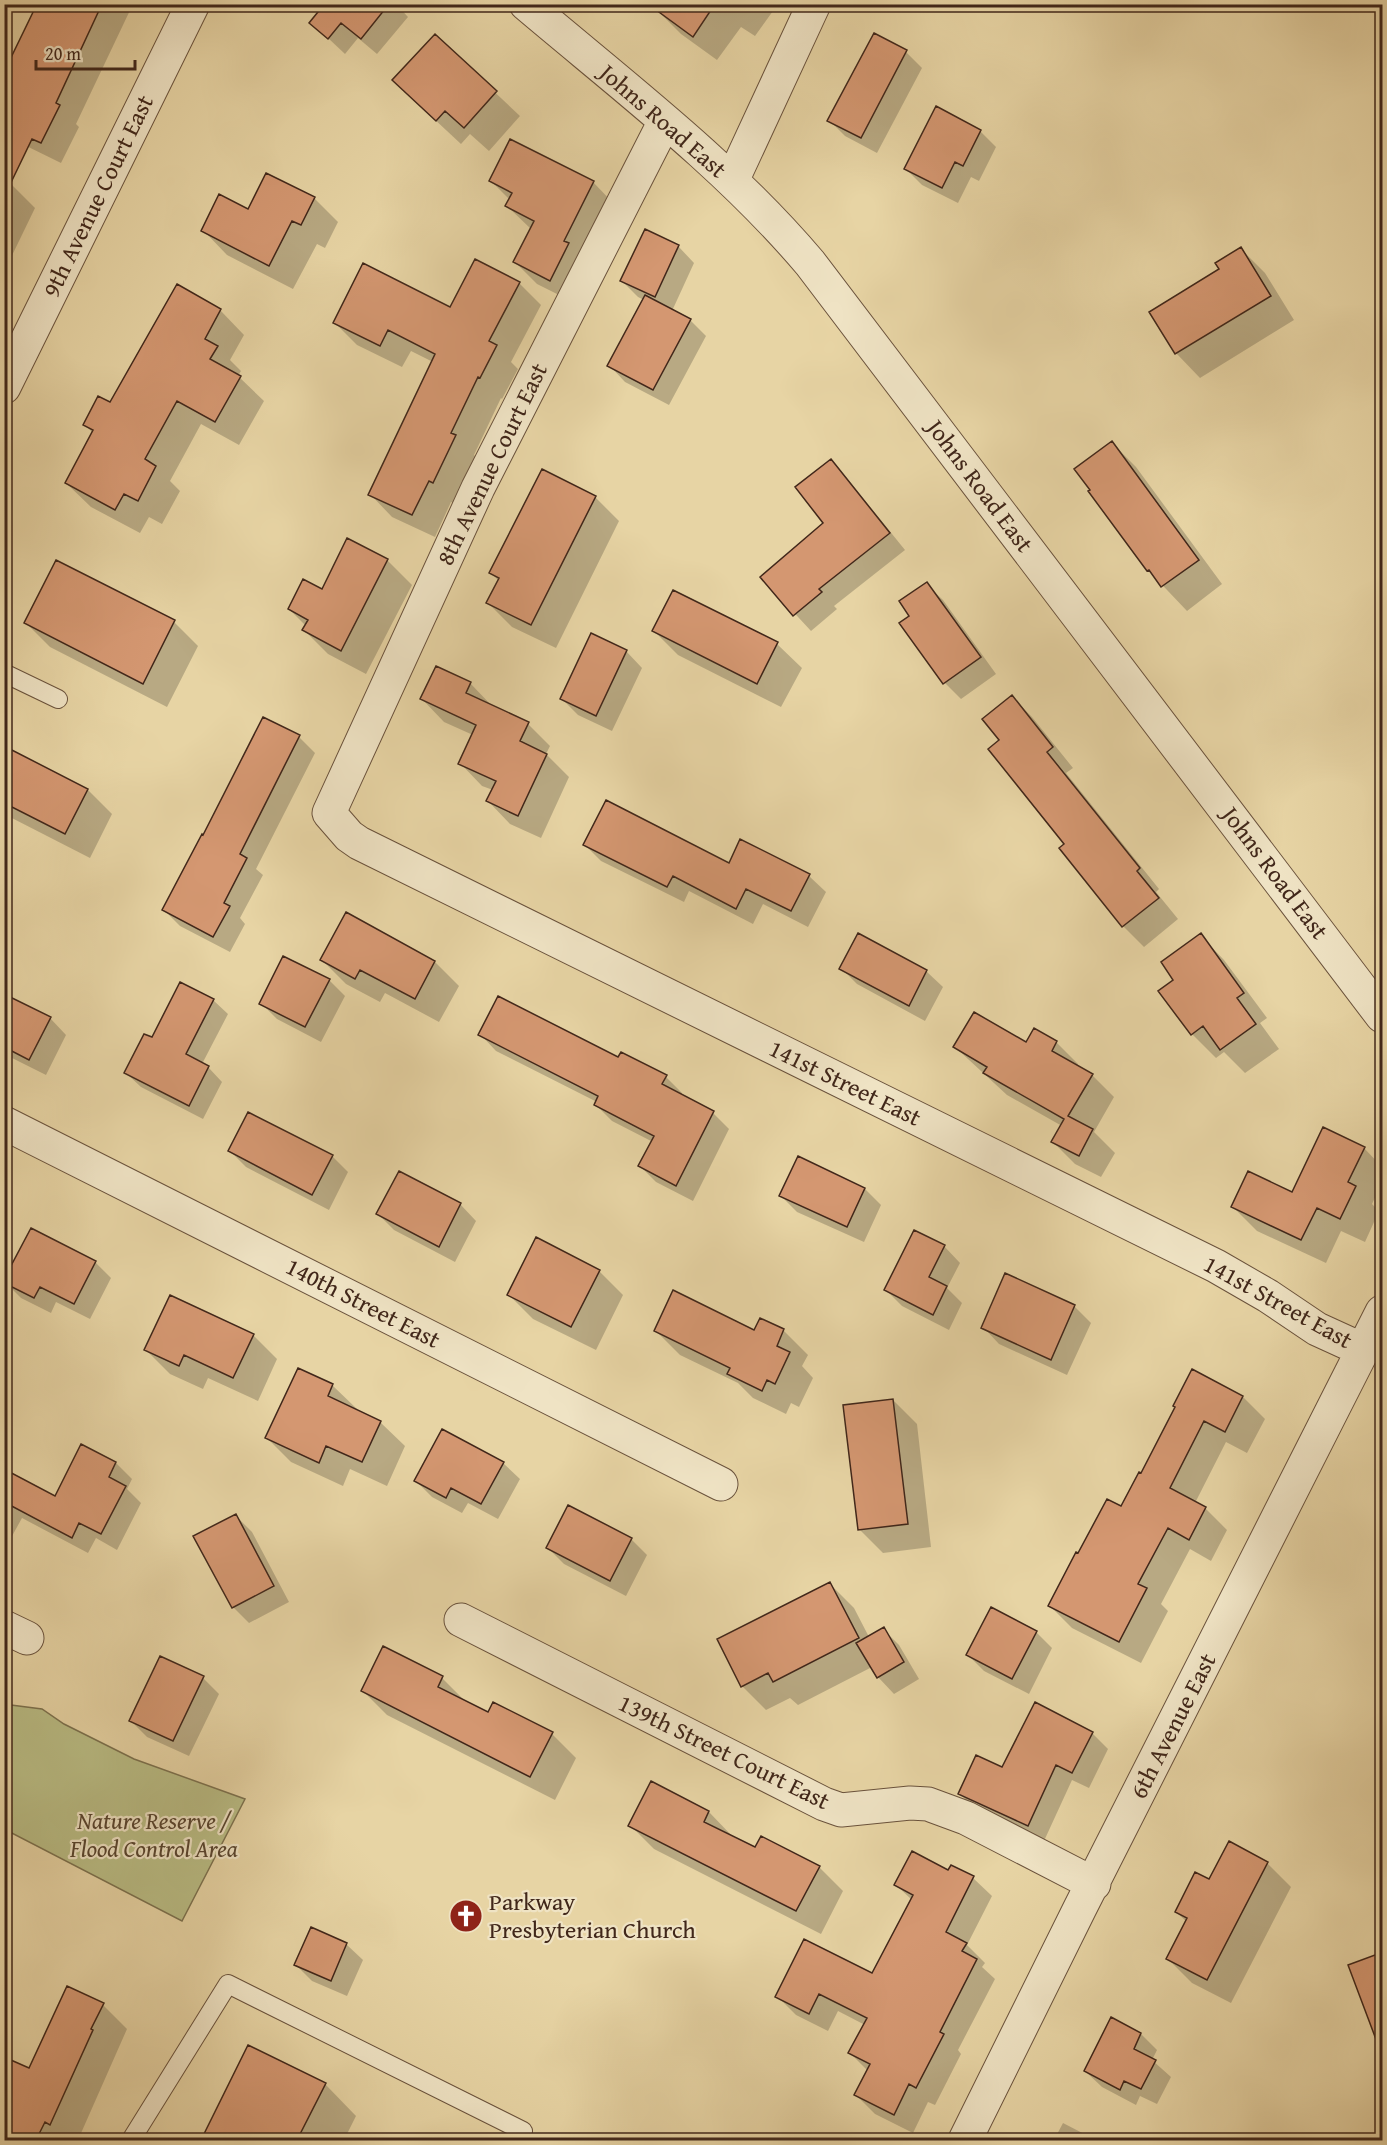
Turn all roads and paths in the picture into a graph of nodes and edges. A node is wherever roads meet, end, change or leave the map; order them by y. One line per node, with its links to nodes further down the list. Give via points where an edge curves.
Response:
1 (192, 4): 6 (street, 9th Avenue Court East)
2 (526, 4): 4 (street, Johns Road East)
3 (814, 4): 5 (street)
4 (665, 121): 5 (street, Johns Road East); 9 (street, 8th Avenue Court East, via 478,488)
5 (732, 181): 10 (street, Johns Road East, via 810,263)
6 (4, 387)
7 (4, 673): 8 (lane)
8 (58, 699)
9 (329, 813): 13 (street, 141st Street East, via 359,843 1216,1266 1317,1329)
10 (1383, 1016)
11 (4, 1123): 14 (street, 140th Street East)
12 (1383, 1312): 13 (street, 6th Avenue East)
13 (1364, 1350): 16 (street, 6th Avenue East)
14 (721, 1484)
15 (461, 1620): 16 (street, 139th Street Court East, via 824,1804 842,1810 928,1804 966,1818)
16 (1094, 1884): 19 (street, 6th Avenue East)
17 (131, 2140): 18 (lane, via 228,1984 523,2131)
18 (518, 2140)
19 (964, 2140)

